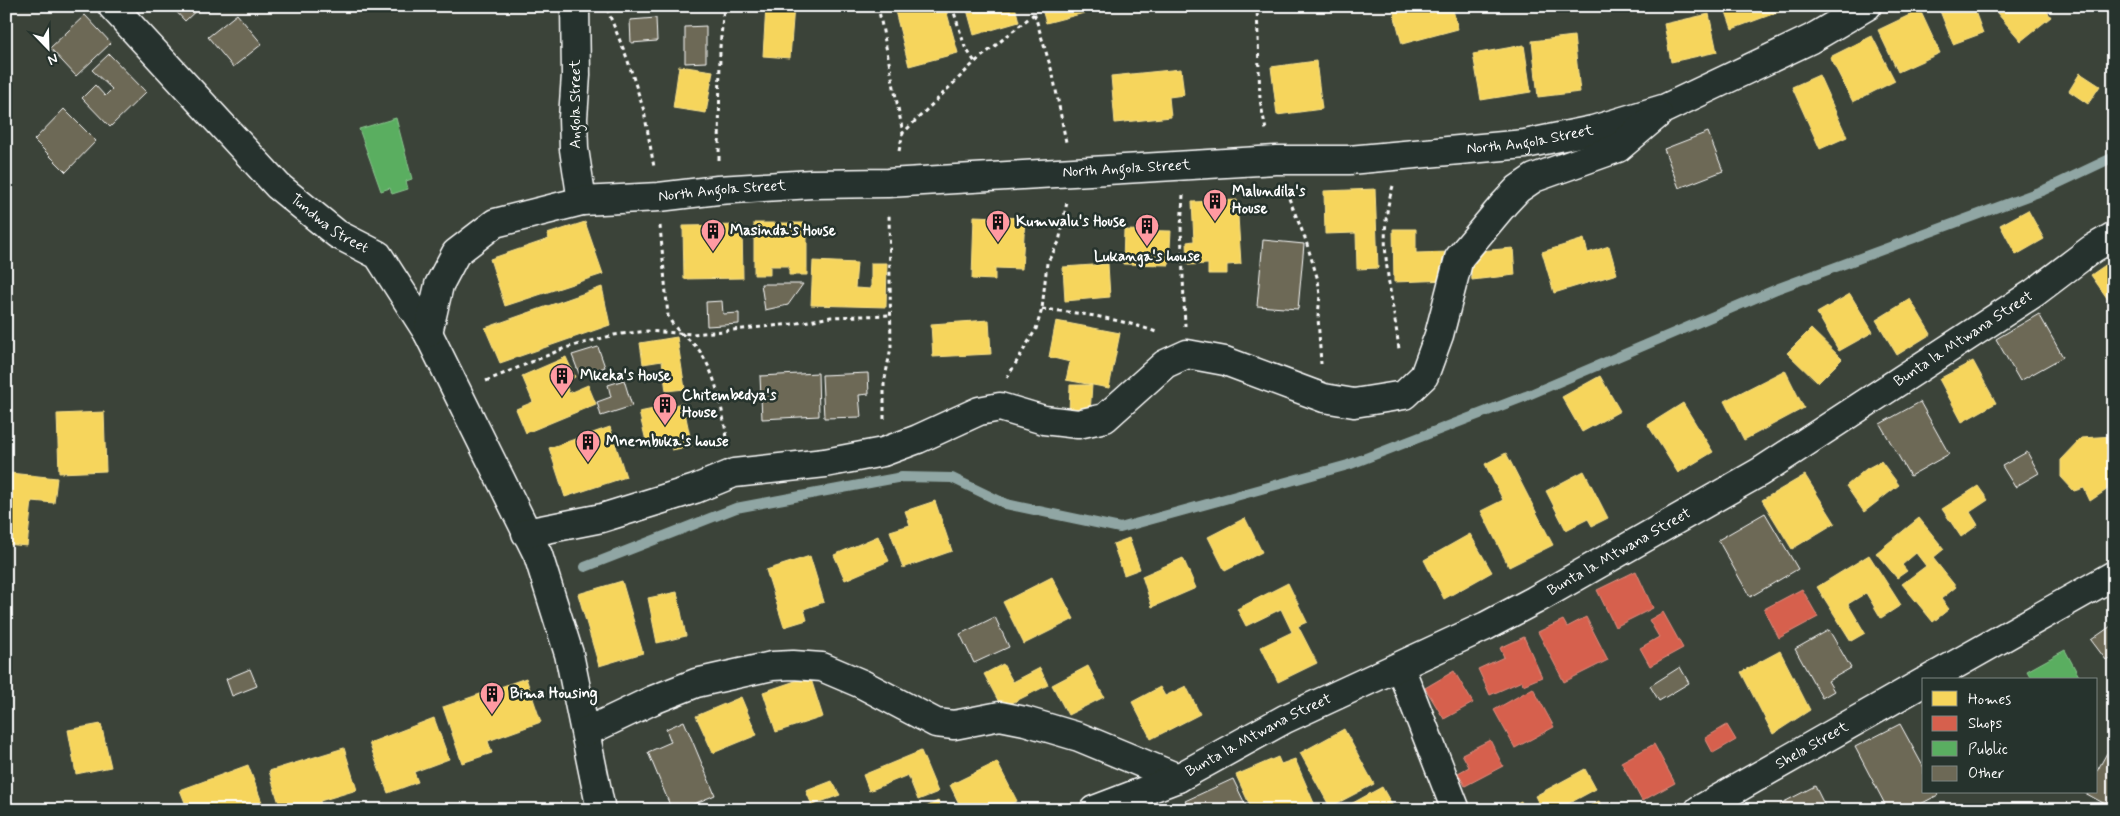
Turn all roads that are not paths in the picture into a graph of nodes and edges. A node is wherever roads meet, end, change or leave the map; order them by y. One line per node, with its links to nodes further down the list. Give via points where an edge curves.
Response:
1 (112, 6): 7 (street, Tundwa Street, via 278,186 337,234 378,255)
2 (575, 6): 5 (street, Angola Street, via 574,149)
3 (1867, 6): 4 (street, North Angola Street, via 1811,38)
4 (1666, 108): 5 (street, North Angola Street, via 1593,130 1525,144 1409,155 888,183 812,184); 8 (street, via 1618,148 1534,178 1504,204 1459,258 1439,335 1424,376 1404,395 1354,403 1324,398 1186,347 1105,418 1078,424 1044,420 1000,407 979,411 883,452 734,474)
5 (582, 201): 7 (street, North Angola Street, via 495,224 456,253 439,286)
6 (2114, 236): 10 (street, Bunta la Mtwana Street, via 2034,294 1760,472 1535,600)
7 (428, 333): 8 (street, Tundwa Street)
8 (532, 544): 13 (street, Tundwa Street, via 569,654)
9 (2114, 575): 11 (street)
10 (1400, 667): 14 (street, Bunta la Mtwana Street, via 1285,719); 17 (street)
11 (1932, 678)
12 (1922, 683): 18 (street, Shela Street)
13 (586, 732): 14 (street, via 696,683 772,666 793,665 830,671 936,723 954,725 1000,716 1025,721 1079,737); 15 (street, Tundwa Street)
14 (1178, 778): 16 (street, Bunta la Mtwana Street)
15 (601, 810)
16 (1094, 810)
17 (1456, 810)
18 (1699, 810)

